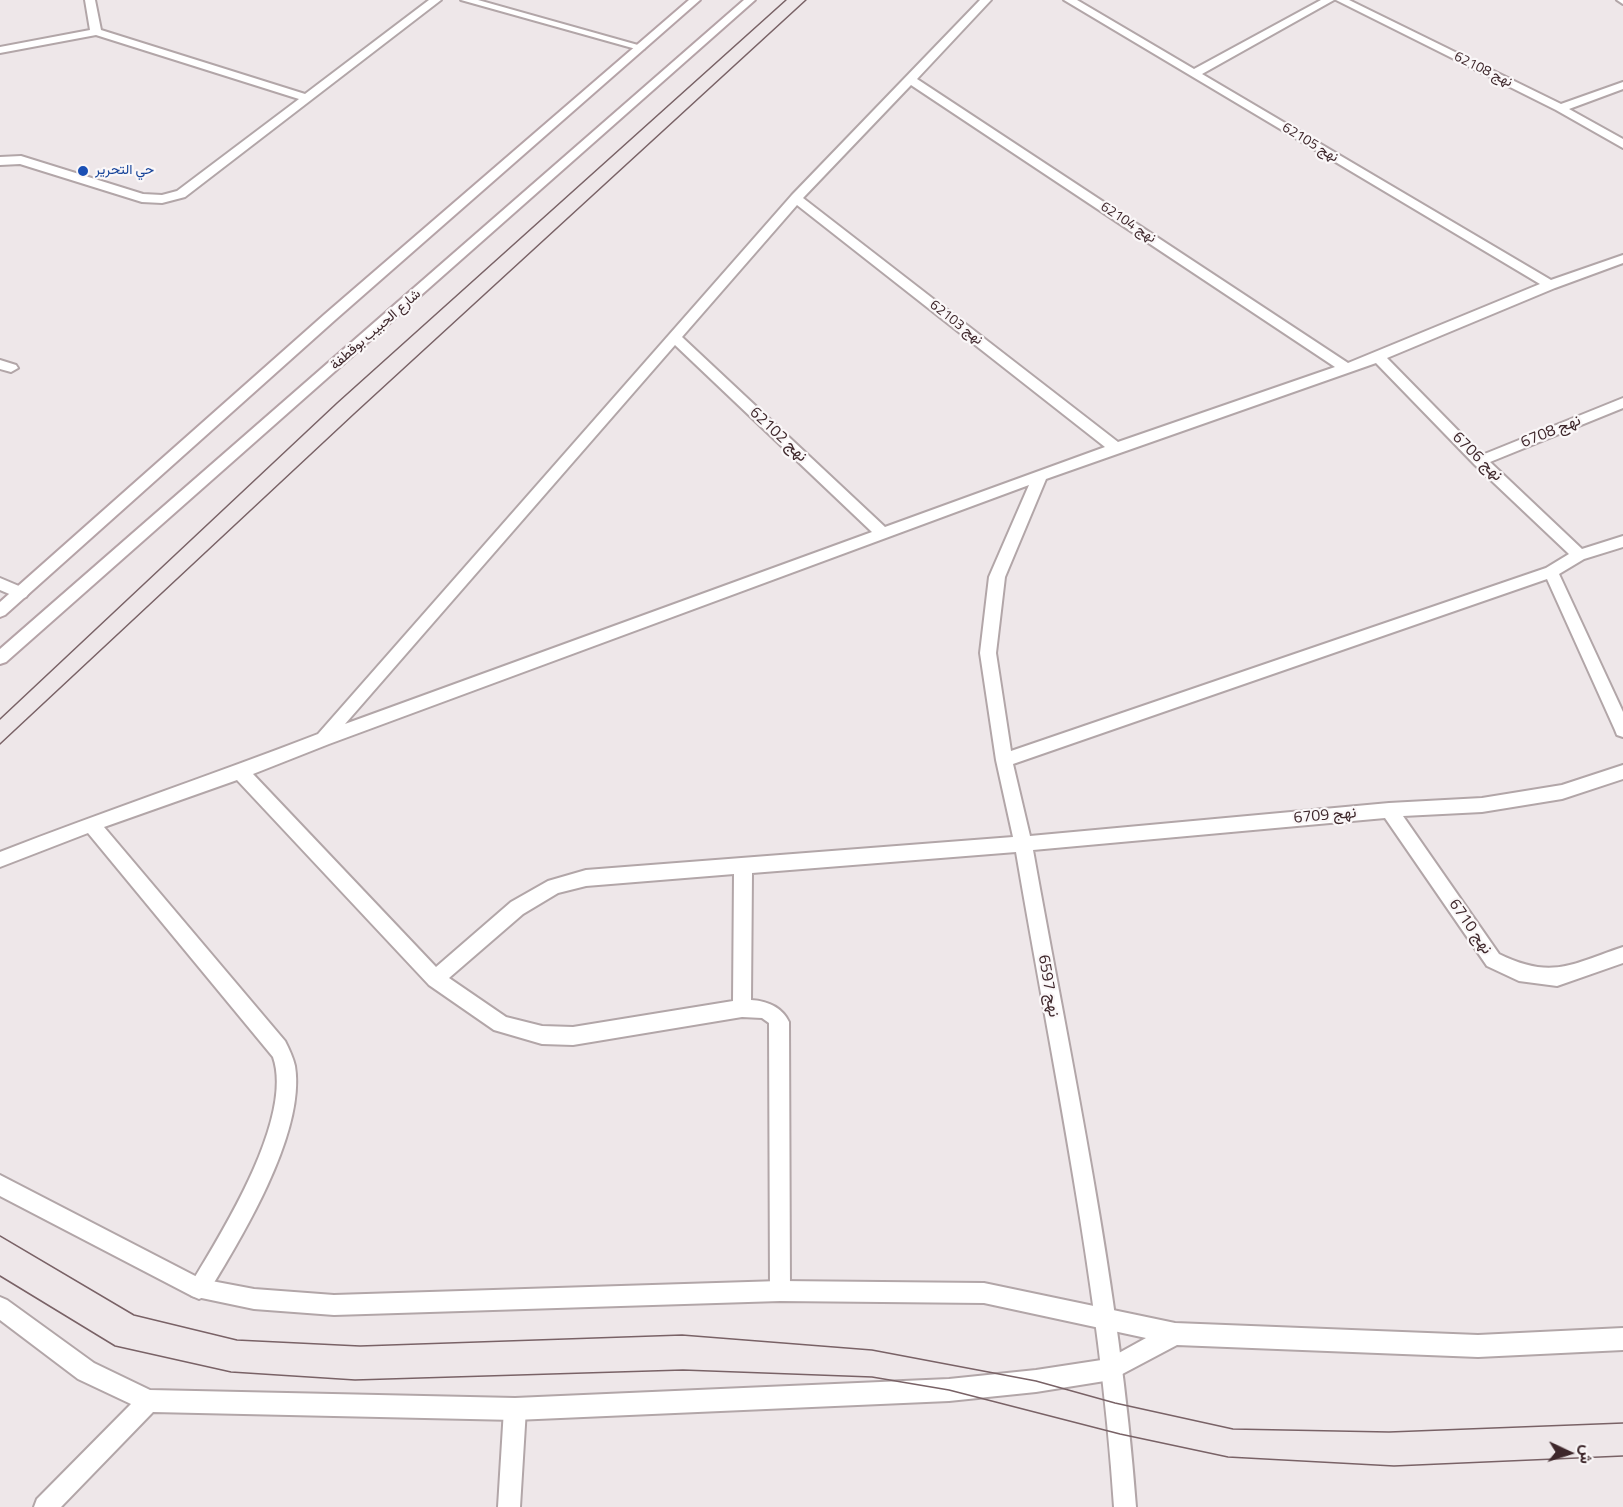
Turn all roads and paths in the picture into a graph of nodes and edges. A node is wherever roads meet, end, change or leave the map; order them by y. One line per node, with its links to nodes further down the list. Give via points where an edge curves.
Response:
1 (90, 0): 13 (street)
2 (419, 0): 11 (street)
3 (466, 0): 14 (street)
4 (695, 0): 14 (street)
5 (750, 0): 40 (street, شارع الحبيب بوقطفة)
6 (986, 0): 17 (street)
7 (1069, 0): 12 (street, نهج 62105)
8 (1095, 0): 12 (street)
9 (1329, 0): 16 (street)
10 (1341, 0): 20 (street, نهج 62108)
11 (433, 2): 19 (street)
12 (1081, 6): 16 (street, نهج 62105)
13 (96, 32): 15 (street); 19 (street)
14 (640, 47): 38 (street)
15 (0, 50)
16 (1193, 74): 25 (street, نهج 62105)
17 (910, 79): 23 (street); 28 (street, نهج 62104)
18 (1623, 85): 20 (street)
19 (307, 98): 22 (street, via 182,194 162,199 142,198 21,160)
20 (1560, 108): 21 (street, نهج 62108)
21 (1623, 144)
22 (0, 161)
23 (796, 198): 26 (street); 30 (street, نهج 62103)
24 (1623, 259): 25 (street)
25 (1550, 285): 27 (street)
26 (674, 337): 33 (street, نهج 62102); 42 (street)
27 (1377, 357): 28 (street); 31 (street, نهج 6706)
28 (1346, 368): 30 (street)
29 (1623, 403): 31 (street, نهج 6708)
30 (1116, 448): 32 (street)
31 (1480, 460): 35 (street, نهج 6706)
32 (1041, 475): 33 (street); 43 (street, نهج 6597, via 997,577 988,653)
33 (882, 533): 42 (street)
34 (1623, 541): 35 (street)
35 (1579, 555): 36 (street)
36 (1551, 572): 41 (street); 43 (street)
37 (0, 584): 38 (street)
38 (21, 592): 39 (street)
39 (0, 611)
40 (0, 658)
41 (1623, 730)
42 (322, 739): 44 (street)
43 (1004, 760): 48 (street, نهج 6597)
44 (240, 772): 47 (street); 52 (street)
45 (1623, 772): 46 (street, نهج 6709, via 1562,792 1482,805)
46 (1389, 810): 48 (street, نهج 6709); 51 (street, نهج 6710, via 1493,960 1520,973 1557,978)
47 (92, 824): 49 (street); 55 (street, via 286,1060 288,1074 281,1115 267,1166 241,1220)
48 (1023, 844): 50 (street, نهج 6709); 58 (street, نهج 6597)
49 (0, 860)
50 (743, 865): 52 (street, نهج 6709, via 586,878 554,886 517,908); 53 (street)
51 (1623, 955)
52 (435, 979): 53 (street, via 501,1024 542,1035 573,1036)
53 (742, 1008): 56 (street, via 763,1008 780,1022)
54 (0, 1185): 55 (street)
55 (199, 1289): 56 (street, via 254,1299 334,1305)
56 (780, 1291): 58 (street, via 984,1293)
57 (0, 1307): 62 (street, via 86,1371)
58 (1106, 1317): 59 (street); 61 (street, نهج 6597)
59 (1174, 1334): 60 (street, via 1478,1346); 61 (street)
60 (1623, 1338)
61 (1111, 1369): 63 (street, via 949,1390); 66 (street, نهج 6597)
62 (149, 1401): 63 (street); 64 (street)
63 (516, 1409): 65 (street)
64 (45, 1507)
65 (509, 1507)
66 (1125, 1507)

